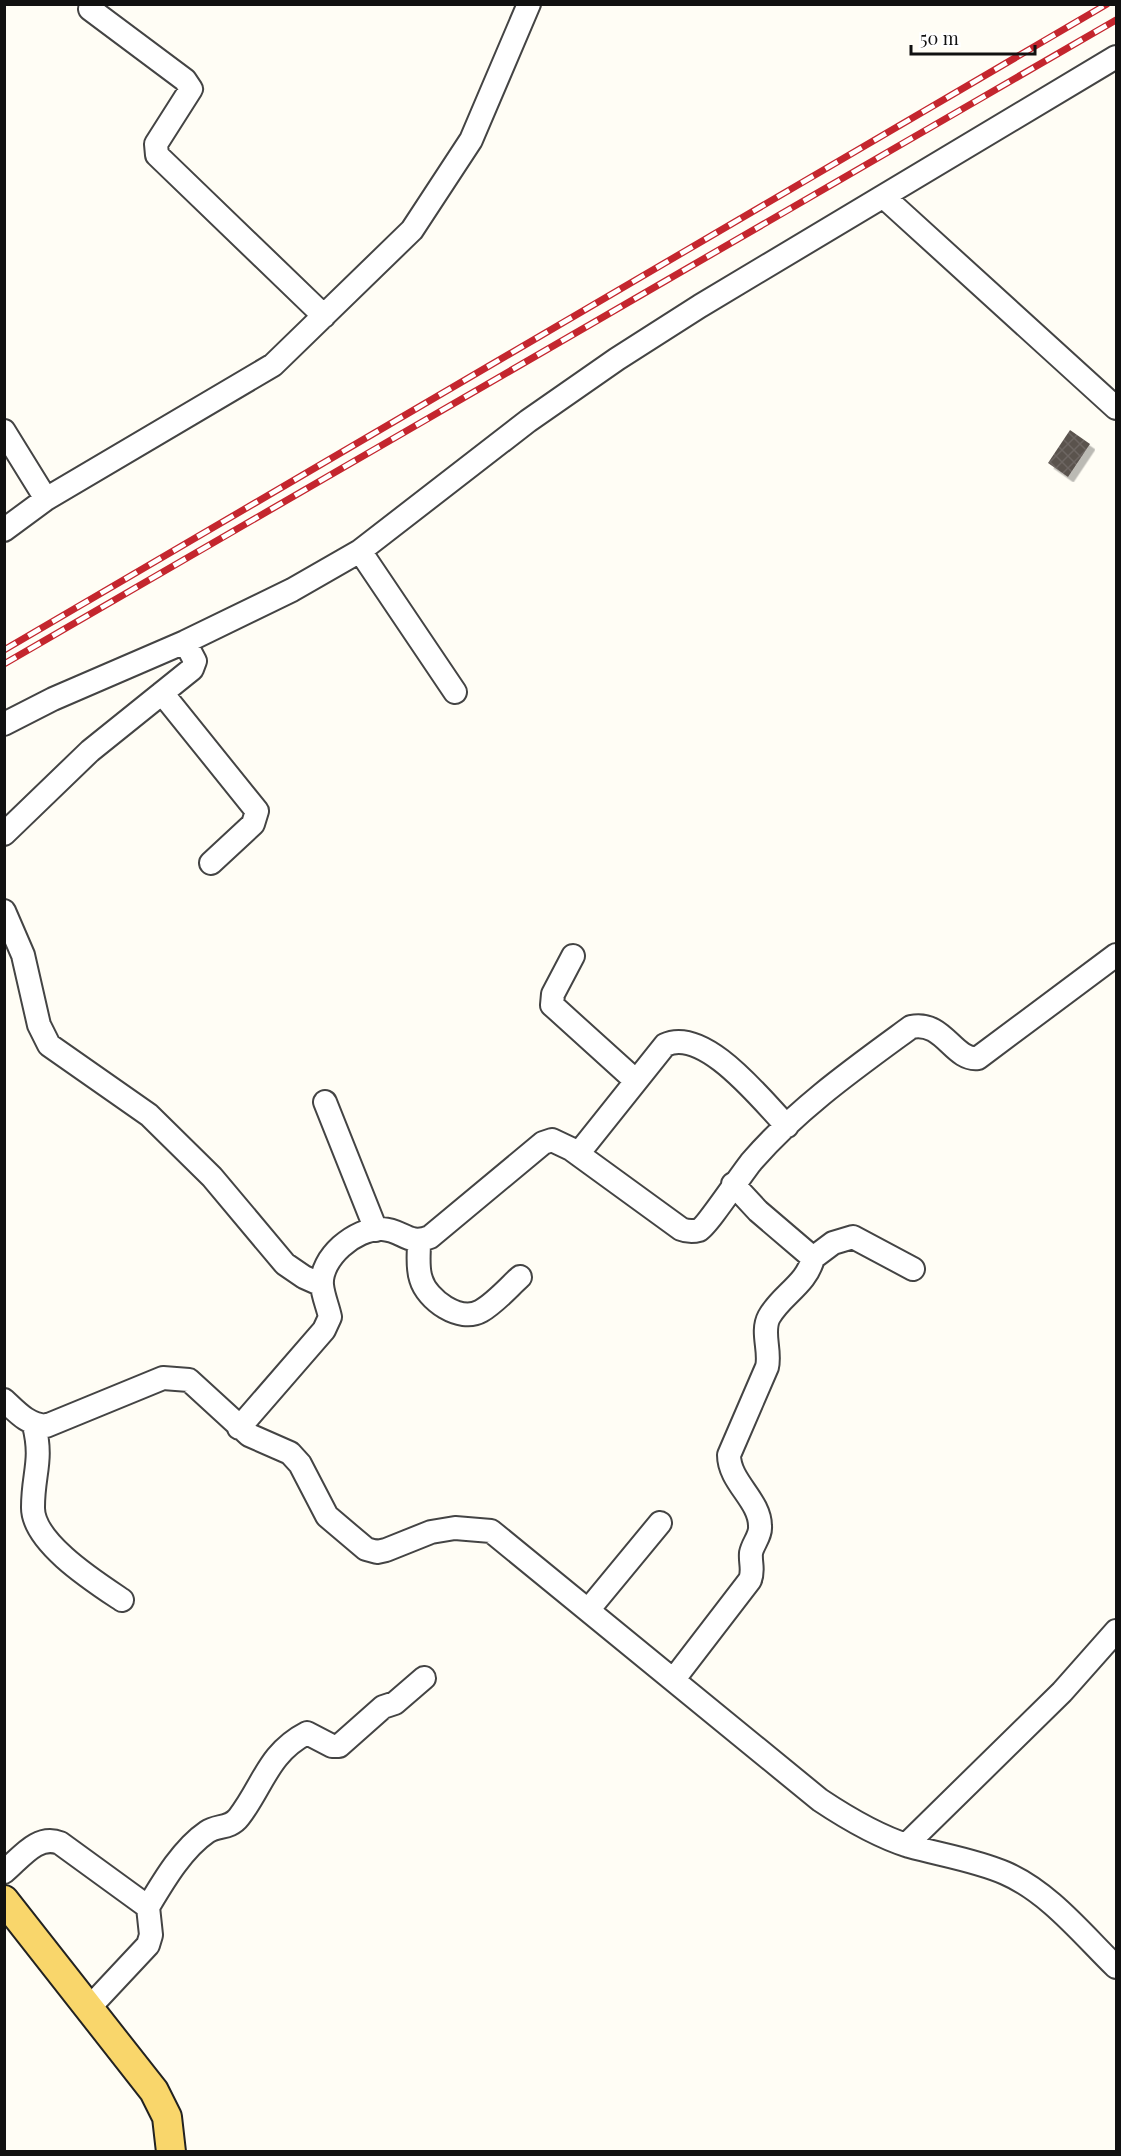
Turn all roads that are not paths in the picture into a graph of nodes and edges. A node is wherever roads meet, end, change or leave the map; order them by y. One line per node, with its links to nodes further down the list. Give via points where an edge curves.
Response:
1 (529, 4): 5 (street, via 471,140 458,160 412,230)
2 (90, 9): 5 (street, via 191,88 156,144 157,155)
3 (1116, 57): 4 (street)
4 (884, 197): 6 (street); 10 (street, via 617,359 528,421)
5 (324, 316): 8 (street, via 273,365)
6 (1116, 408)
7 (4, 431): 8 (street)
8 (36, 506): 9 (street)
9 (4, 530)
10 (360, 551): 11 (street, via 292,590); 12 (street)
11 (185, 642): 13 (street, via 195,665); 14 (street)
12 (455, 692)
13 (162, 693): 15 (street, via 90,751); 16 (street, via 257,812 253,824)
14 (4, 724)
15 (4, 834)
16 (211, 863)
17 (4, 911): 30 (street, via 22,955 39,1025 49,1045 149,1115 212,1177 285,1264)
18 (1116, 955): 22 (street, via 978,1058 966,1057 928,1027 911,1027)
19 (573, 956): 20 (street, via 553,994 552,1005)
20 (636, 1081): 22 (street, via 665,1046 671,1042 688,1045 704,1050 733,1069); 23 (street)
21 (325, 1102): 25 (street)
22 (787, 1126): 24 (street)
23 (578, 1154): 24 (street, via 688,1231 699,1230 708,1222); 26 (street, via 552,1140 543,1143 444,1227)
24 (733, 1184): 27 (street)
25 (376, 1230): 26 (street); 30 (street, via 363,1232 333,1255 324,1269)
26 (419, 1242): 29 (street, via 424,1287 445,1307 458,1313 481,1311)
27 (813, 1258): 28 (street, via 839,1240 854,1237); 39 (street, via 798,1285 768,1318 767,1367 729,1455 729,1466 759,1517 759,1535 751,1555 753,1571)
28 (913, 1269)
29 (520, 1277)
30 (322, 1285): 33 (street, via 328,1323)
31 (4, 1400): 32 (street)
32 (34, 1425): 33 (street, via 46,1426 163,1378 176,1377 189,1380); 35 (street, via 40,1454 33,1507 39,1532)
33 (239, 1428): 36 (street, via 291,1453 327,1516 366,1550 386,1550 430,1532 479,1528 503,1539)
34 (660, 1523): 36 (street)
35 (122, 1600)
36 (589, 1609): 39 (street)
37 (1116, 1631): 40 (street, via 1062,1692)
38 (424, 1678): 43 (street, via 339,1746 306,1733 285,1746 239,1817 225,1827 207,1832 188,1848)
39 (674, 1679): 40 (street, via 820,1800 859,1824)
40 (906, 1845): 44 (street, via 1007,1874 1054,1907)
41 (4, 1872): 43 (street, via 41,1840 51,1840)
42 (4, 1900): 45 (main road)
43 (148, 1907): 45 (street, via 151,1935 147,1946)
44 (1116, 1967)
45 (89, 2007): 46 (main road, via 154,2091 166,2117)
46 (171, 2151)

